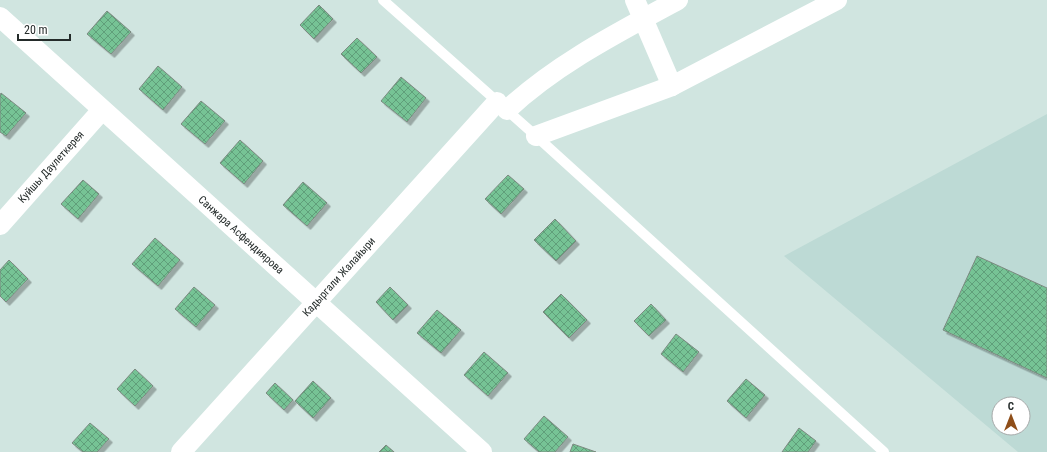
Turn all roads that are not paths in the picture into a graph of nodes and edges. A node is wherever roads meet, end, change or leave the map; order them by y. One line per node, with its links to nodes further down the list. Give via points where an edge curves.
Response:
1 (383, 0): 8 (lane)
2 (635, 0): 6 (street)
3 (678, 0): 6 (street, Кадыргали Жалайыри)
4 (837, 0): 7 (street)
5 (0, 17): 9 (street, Санжара Асфендиярова)
6 (644, 19): 7 (street); 8 (street, Кадыргали Жалайыри, via 573,60)
7 (672, 86): 10 (street)
8 (502, 106): 10 (lane); 12 (street, Кадыргали Жалайыри)
9 (102, 110): 11 (street, Куйшы Даулеткерея); 12 (street, Санжара Асфендиярова)
10 (536, 136): 15 (lane)
11 (0, 224)
12 (316, 302): 13 (street, Кадыргали Жалайыри); 14 (street, Санжара Асфендиярова)
13 (181, 452)
14 (482, 452)
15 (884, 452)

